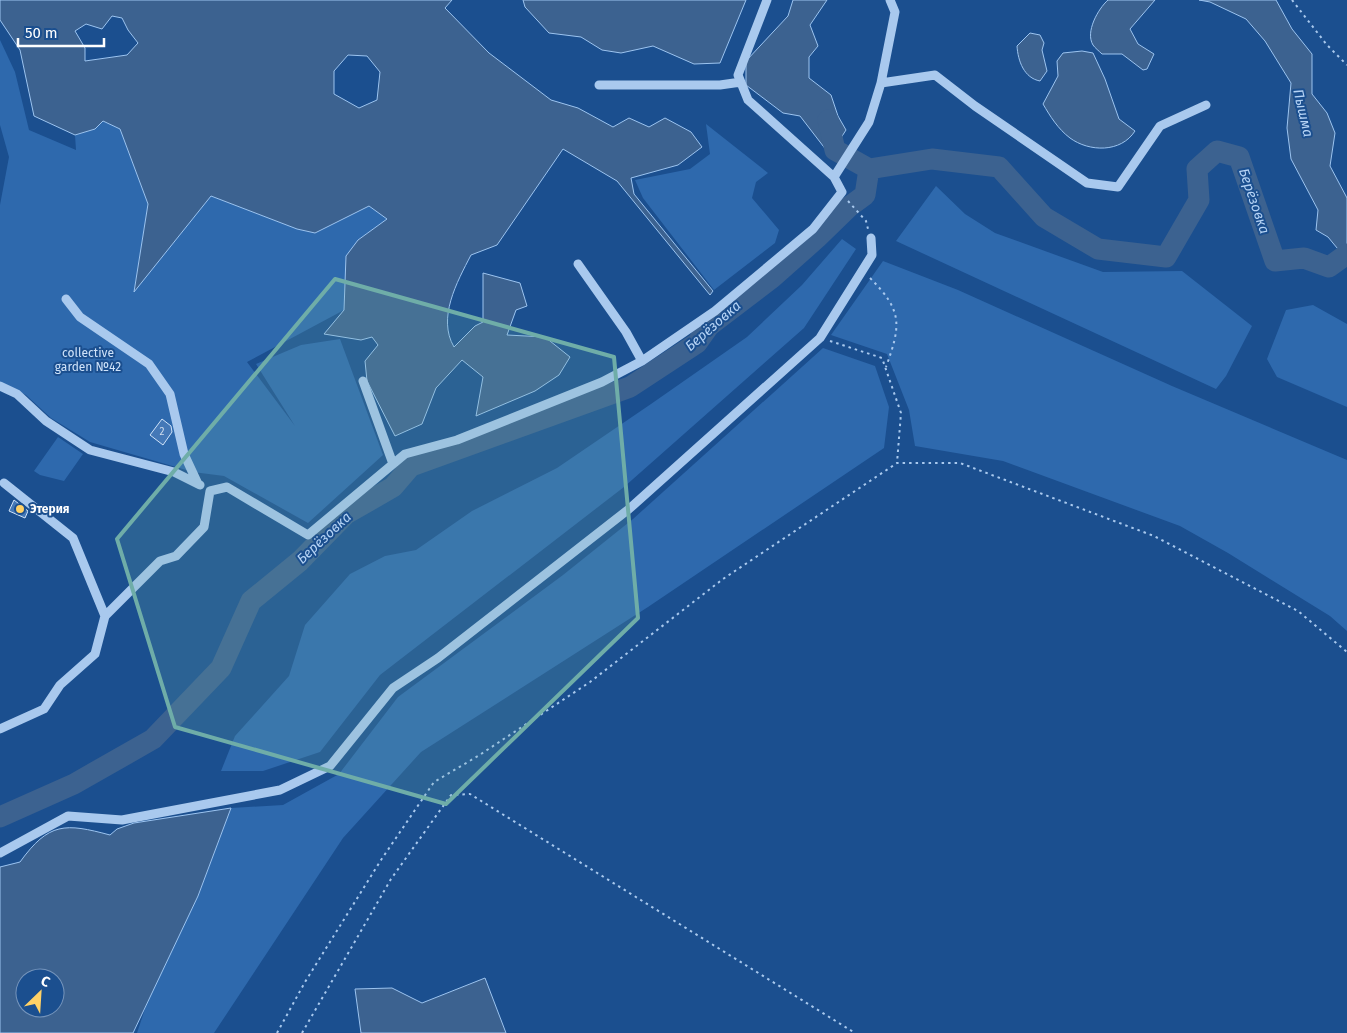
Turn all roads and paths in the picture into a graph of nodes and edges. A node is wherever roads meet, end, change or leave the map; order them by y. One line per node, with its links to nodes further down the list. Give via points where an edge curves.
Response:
1 (767, 0): 5 (street, via 738,75)
2 (890, 0): 6 (street, via 895,12)
3 (1292, 0): 4 (path, via 1327,45)
4 (1347, 64)
5 (741, 82): 7 (street); 9 (street, via 748,100)
6 (881, 83): 8 (street, via 934,75 1087,183 1118,187 1160,126); 9 (street, via 869,122)
7 (599, 85)
8 (1206, 105)
9 (834, 177): 16 (street, via 842,192 813,228 715,311)
10 (846, 199): 11 (path, via 866,221)
11 (871, 238): 13 (street, via 872,255)
12 (578, 264): 16 (street, via 626,332)
13 (863, 269): 15 (street); 17 (path, via 888,296 898,318)
14 (66, 299): 23 (street, via 80,317 149,364 170,394 184,454)
15 (820, 338): 17 (path, via 882,358); 28 (street, via 629,509 438,658 393,688 330,766 280,790 234,799 122,820 68,816)
16 (642, 361): 21 (street, via 602,382 457,440 405,454)
17 (886, 367): 20 (path, via 901,413)
18 (363, 381): 21 (street)
19 (0, 386): 23 (street, via 17,394 46,421 90,450 174,472)
20 (897, 463): 26 (path, via 960,463 1154,536 1298,611); 29 (path, via 722,579 590,682 434,782 305,982)
21 (393, 464): 24 (street, via 308,535 226,487)
22 (4, 483): 25 (street, via 73,538)
23 (198, 484): 24 (street)
24 (210, 491): 25 (street, via 204,527 176,556 160,561)
25 (105, 616): 27 (street, via 95,654 60,685 44,709)
26 (1347, 652)
27 (0, 729)
28 (0, 853)
29 (278, 1033)
30 (302, 1033): 31 (path, via 396,872 451,795 470,794)
31 (855, 1033)

